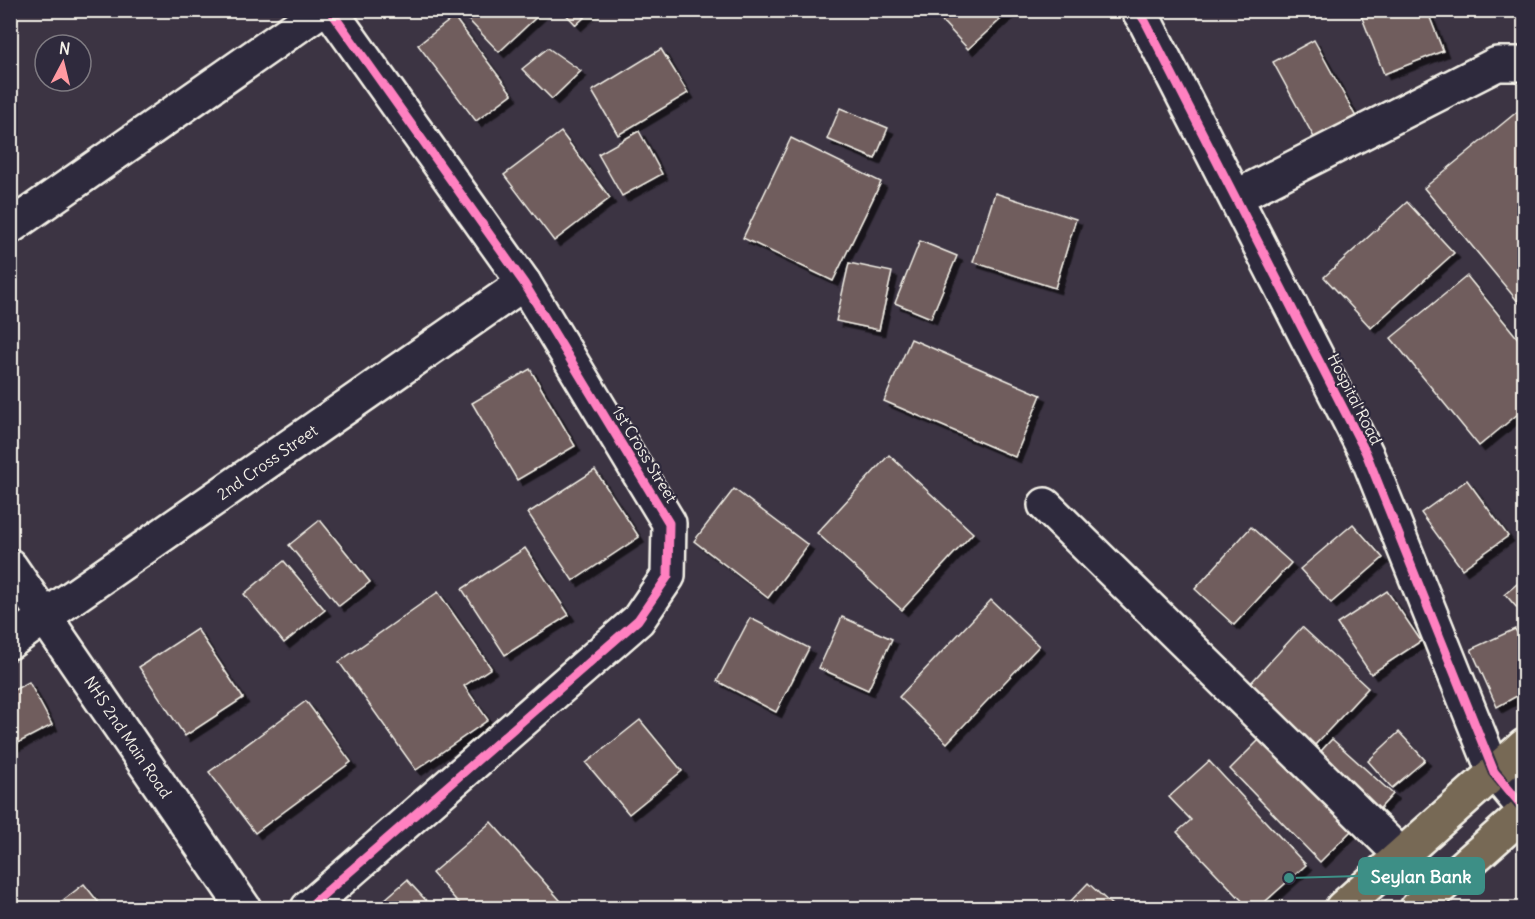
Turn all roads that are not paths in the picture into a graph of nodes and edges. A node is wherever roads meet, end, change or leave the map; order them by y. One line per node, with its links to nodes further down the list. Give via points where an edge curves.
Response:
1 (321, 10): 6 (street)
2 (330, 10): 7 (street, 1st Cross Street)
3 (1138, 10): 5 (street, Hospital Road)
4 (1524, 64): 5 (street, via 1497,64)
5 (1236, 197): 13 (street, Hospital Road, via 1366,453)
6 (10, 227)
7 (524, 283): 10 (street, 2nd Cross Street); 17 (street, 1st Cross Street, via 669,523 668,576 638,620)
8 (1045, 505): 15 (street)
9 (10, 566): 10 (street, NHS 2nd Main Road)
10 (46, 616): 11 (street, 2nd Cross Street); 16 (street, NHS 2nd Main Road)
11 (10, 642)
12 (1524, 746): 13 (highway)
13 (1494, 772): 14 (street, Hospital Road); 15 (highway)
14 (1524, 811): 19 (highway)
15 (1402, 856): 18 (highway)
16 (244, 909)
17 (308, 909)
18 (1342, 909)
19 (1417, 909)

